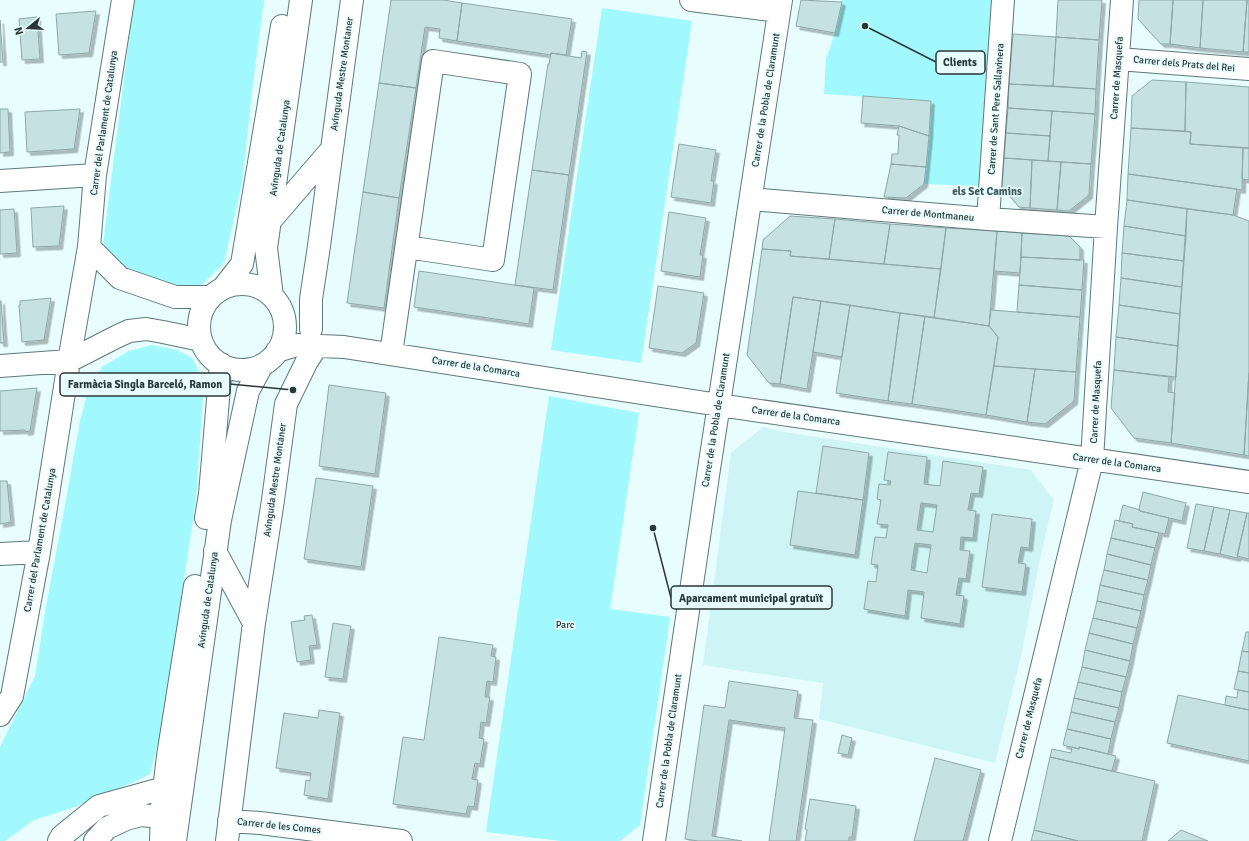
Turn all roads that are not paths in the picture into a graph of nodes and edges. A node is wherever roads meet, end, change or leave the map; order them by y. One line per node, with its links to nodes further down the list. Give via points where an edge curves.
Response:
1 (123, 0): 12 (street, Carrer del Parlament de Catalunya)
2 (287, 0): 20 (street, Avinguda de Catalunya, via 242,264)
3 (301, 0): 16 (street, Avinguda de Catalunya)
4 (352, 0): 11 (street, Avinguda Mestre Montaner)
5 (690, 0): 8 (street)
6 (1003, 0): 15 (street, Carrer de Sant Pere Sallavinera)
7 (1122, 0): 9 (street, Carrer de Masquefa)
8 (780, 5): 14 (street, Carrer de la Pobla de Claramunt)
9 (1118, 59): 10 (street, Carrer dels Prats del Rei); 17 (street, Carrer de Masquefa)
10 (1249, 69)
11 (332, 149): 16 (street); 22 (street, Avinguda Mestre Montaner, via 311,299)
12 (95, 175): 13 (street); 18 (street, Carrer del Parlament de Catalunya)
13 (0, 181)
14 (751, 198): 15 (street, Carrer de Montmaneu); 29 (street, Carrer de la Pobla de Claramunt)
15 (988, 219): 17 (street, Carrer de Montmaneu)
16 (270, 221): 21 (street, Avinguda de Catalunya, via 266,248)
17 (1106, 227): 30 (street, Carrer de Masquefa)
18 (89, 246): 20 (street, via 120,278 175,297); 26 (street, Carrer del Parlament de Catalunya)
19 (407, 247): 19 (street, via 433,61 520,74 493,260); 24 (street)
20 (217, 292): 21 (street, via 232,285 249,284 258,287); 23 (street, via 204,307 200,317)
21 (277, 304): 22 (street, Carrer de la Comarca); 25 (street, via 284,322 284,332 281,342)
22 (314, 337): 24 (street, Carrer de la Comarca, via 344,347); 25 (street, Carrer de la Comarca); 35 (street, Avinguda Mestre Montaner, via 307,361 286,404)
23 (201, 340): 26 (street, via 146,329 129,331); 27 (street, via 209,354)
24 (391, 354): 29 (street, Carrer de la Comarca)
25 (269, 358): 27 (street, via 252,368 242,370); 32 (street, Avinguda de Catalunya, via 248,391)
26 (69, 361): 28 (street); 33 (street, Carrer del Parlament de Catalunya)
27 (221, 364): 37 (street, Avinguda de Catalunya, via 210,494)
28 (0, 366)
29 (719, 405): 30 (street, Carrer de la Comarca); 46 (street, Carrer de la Pobla de Claramunt)
30 (1092, 460): 31 (street, Carrer de la Comarca); 40 (street, Carrer de Masquefa)
31 (1249, 482)
32 (215, 551): 35 (street); 44 (street, Avinguda de Catalunya)
33 (39, 552): 34 (street); 36 (street, Carrer del Parlament de Catalunya, via 12,696)
34 (0, 554)
35 (254, 622): 39 (street, Avinguda Mestre Montaner)
36 (0, 715)
37 (164, 788): 38 (street, Avinguda de Catalunya); 41 (street, via 99,806)
38 (161, 817): 42 (street, via 141,815 126,819 107,828); 43 (street, Avinguda de Catalunya)
39 (228, 831): 45 (street, Carrer de les Comes, via 260,823)
40 (1000, 840)
41 (59, 841)
42 (95, 841)
43 (161, 841)
44 (175, 841)
45 (401, 841)
46 (654, 841)

